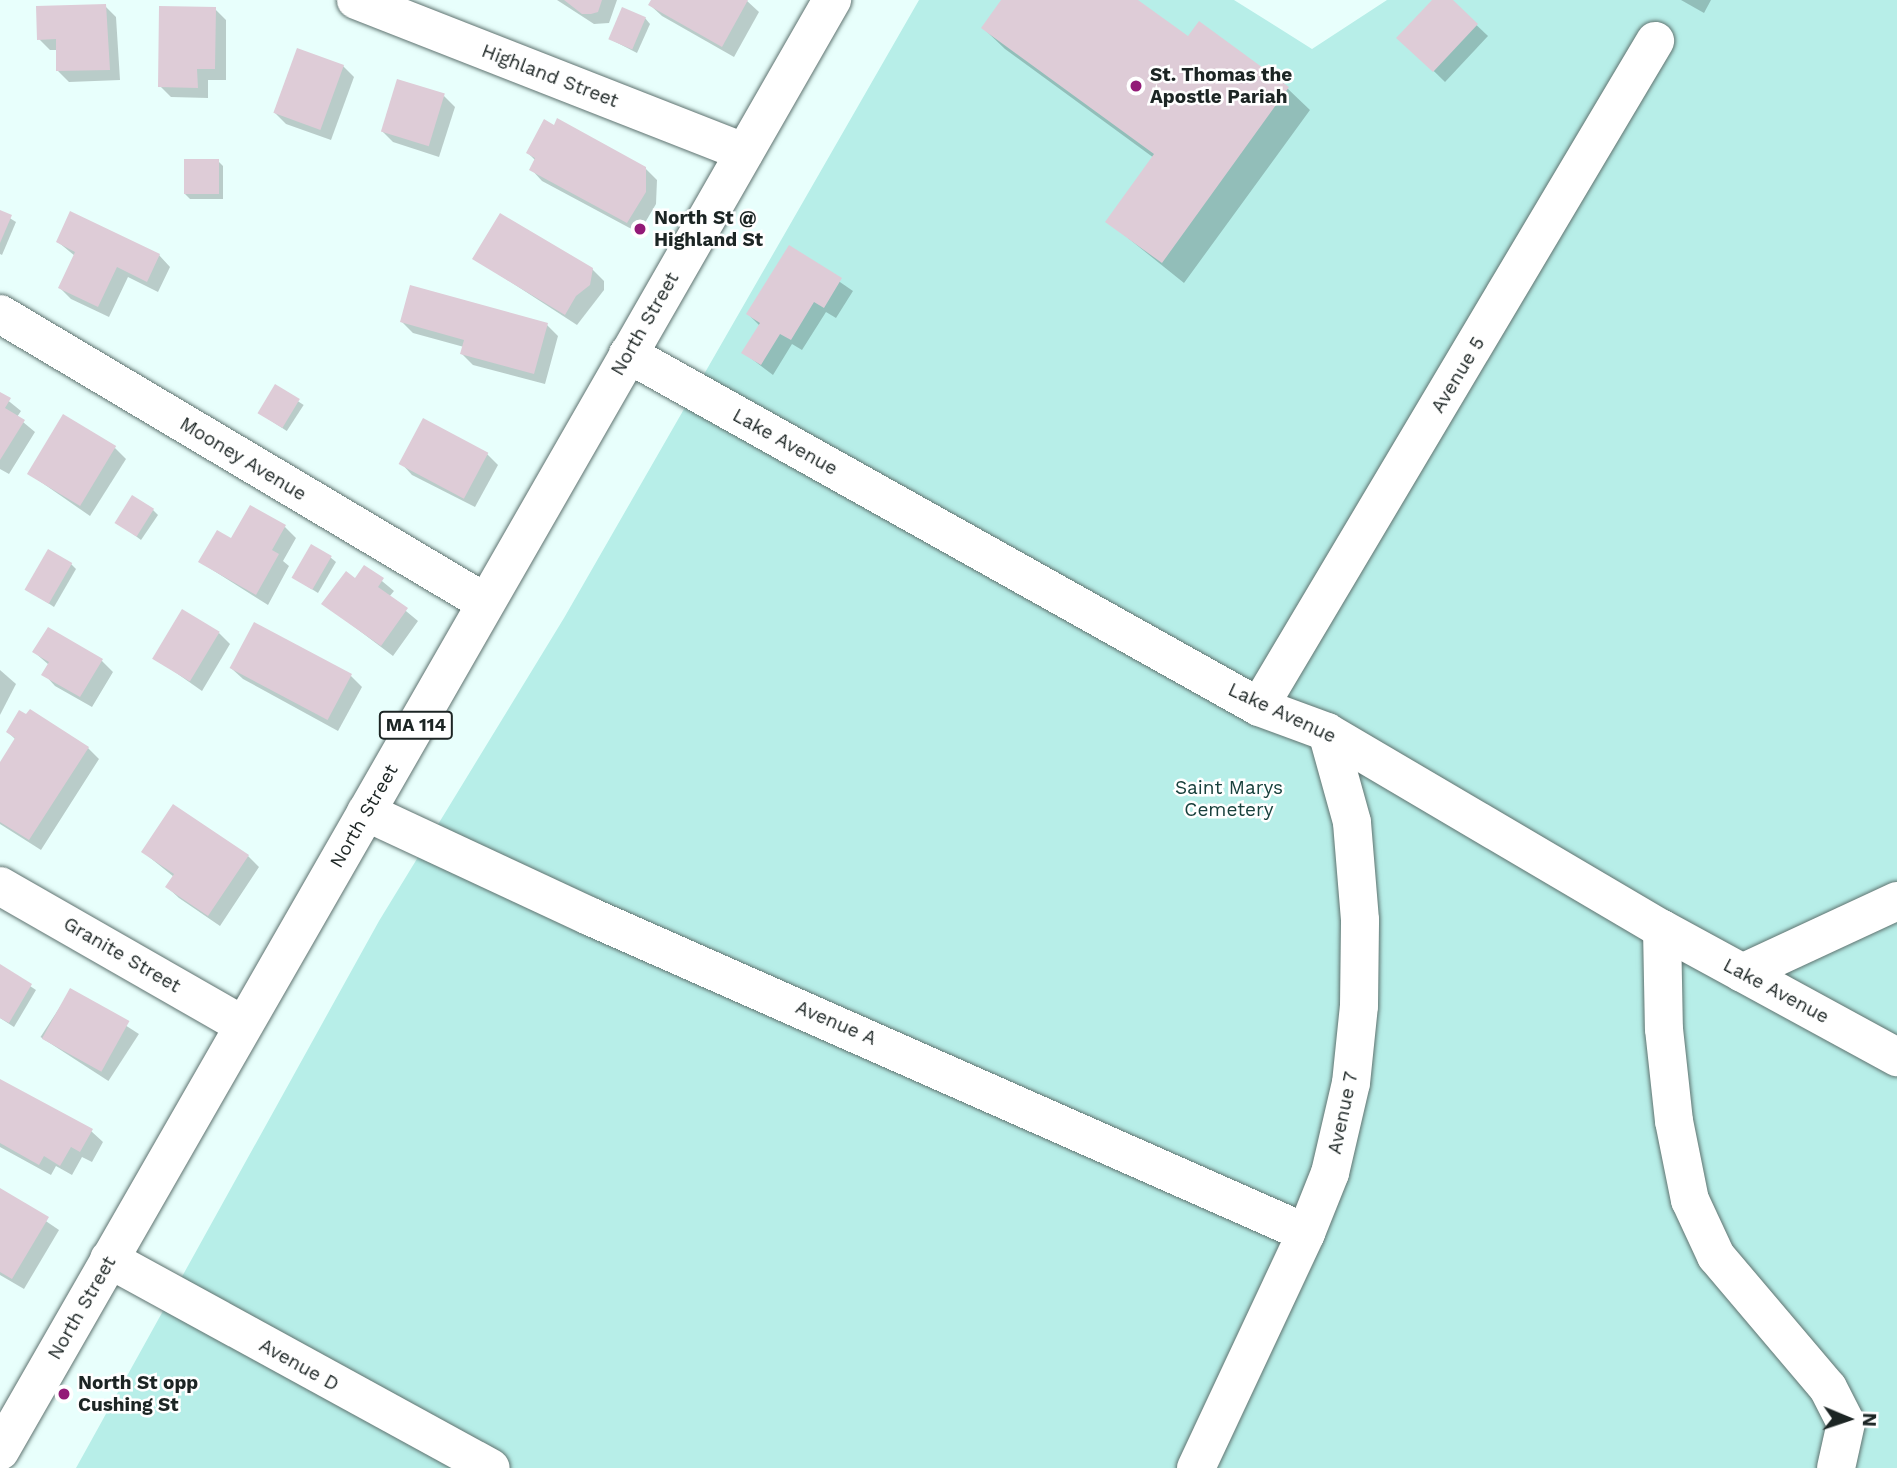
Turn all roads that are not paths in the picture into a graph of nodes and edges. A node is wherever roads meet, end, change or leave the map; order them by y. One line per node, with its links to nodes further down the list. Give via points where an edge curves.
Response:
1 (356, 0): 4 (main road, Highland Street)
2 (832, 0): 4 (main road, North Street / MA 114)
3 (1655, 41): 8 (main road, Avenue 5)
4 (744, 152): 6 (main road, North Street / MA 114)
5 (0, 314): 7 (main road, Mooney Avenue)
6 (628, 354): 7 (main road, North Street / MA 114); 8 (main road, Lake Avenue)
7 (485, 603): 10 (main road, North Street / MA 114)
8 (1259, 707): 9 (main road, Lake Avenue)
9 (1327, 732): 13 (main road, Lake Avenue); 17 (main road, Avenue 7, via 1352,822 1360,920 1360,1006 1352,1083 1330,1173)
10 (366, 812): 15 (main road, North Street / MA 114); 17 (main road, Avenue A, via 589,916)
11 (0, 886): 15 (main road, Granite Street)
12 (1897, 901): 14 (main road)
13 (1662, 929): 14 (main road, Lake Avenue); 22 (main road, via 1668,1069 1690,1200 1716,1256 1828,1388 1846,1423)
14 (1742, 973): 16 (main road, Lake Avenue)
15 (243, 1025): 18 (main road, North Street / MA 114)
16 (1897, 1057)
17 (1306, 1233): 21 (main road, Avenue 7)
18 (109, 1259): 19 (main road, North Street / MA 114); 20 (main road, Avenue D)
19 (0, 1451)
20 (491, 1468)
21 (1196, 1468)
22 (1836, 1468)

